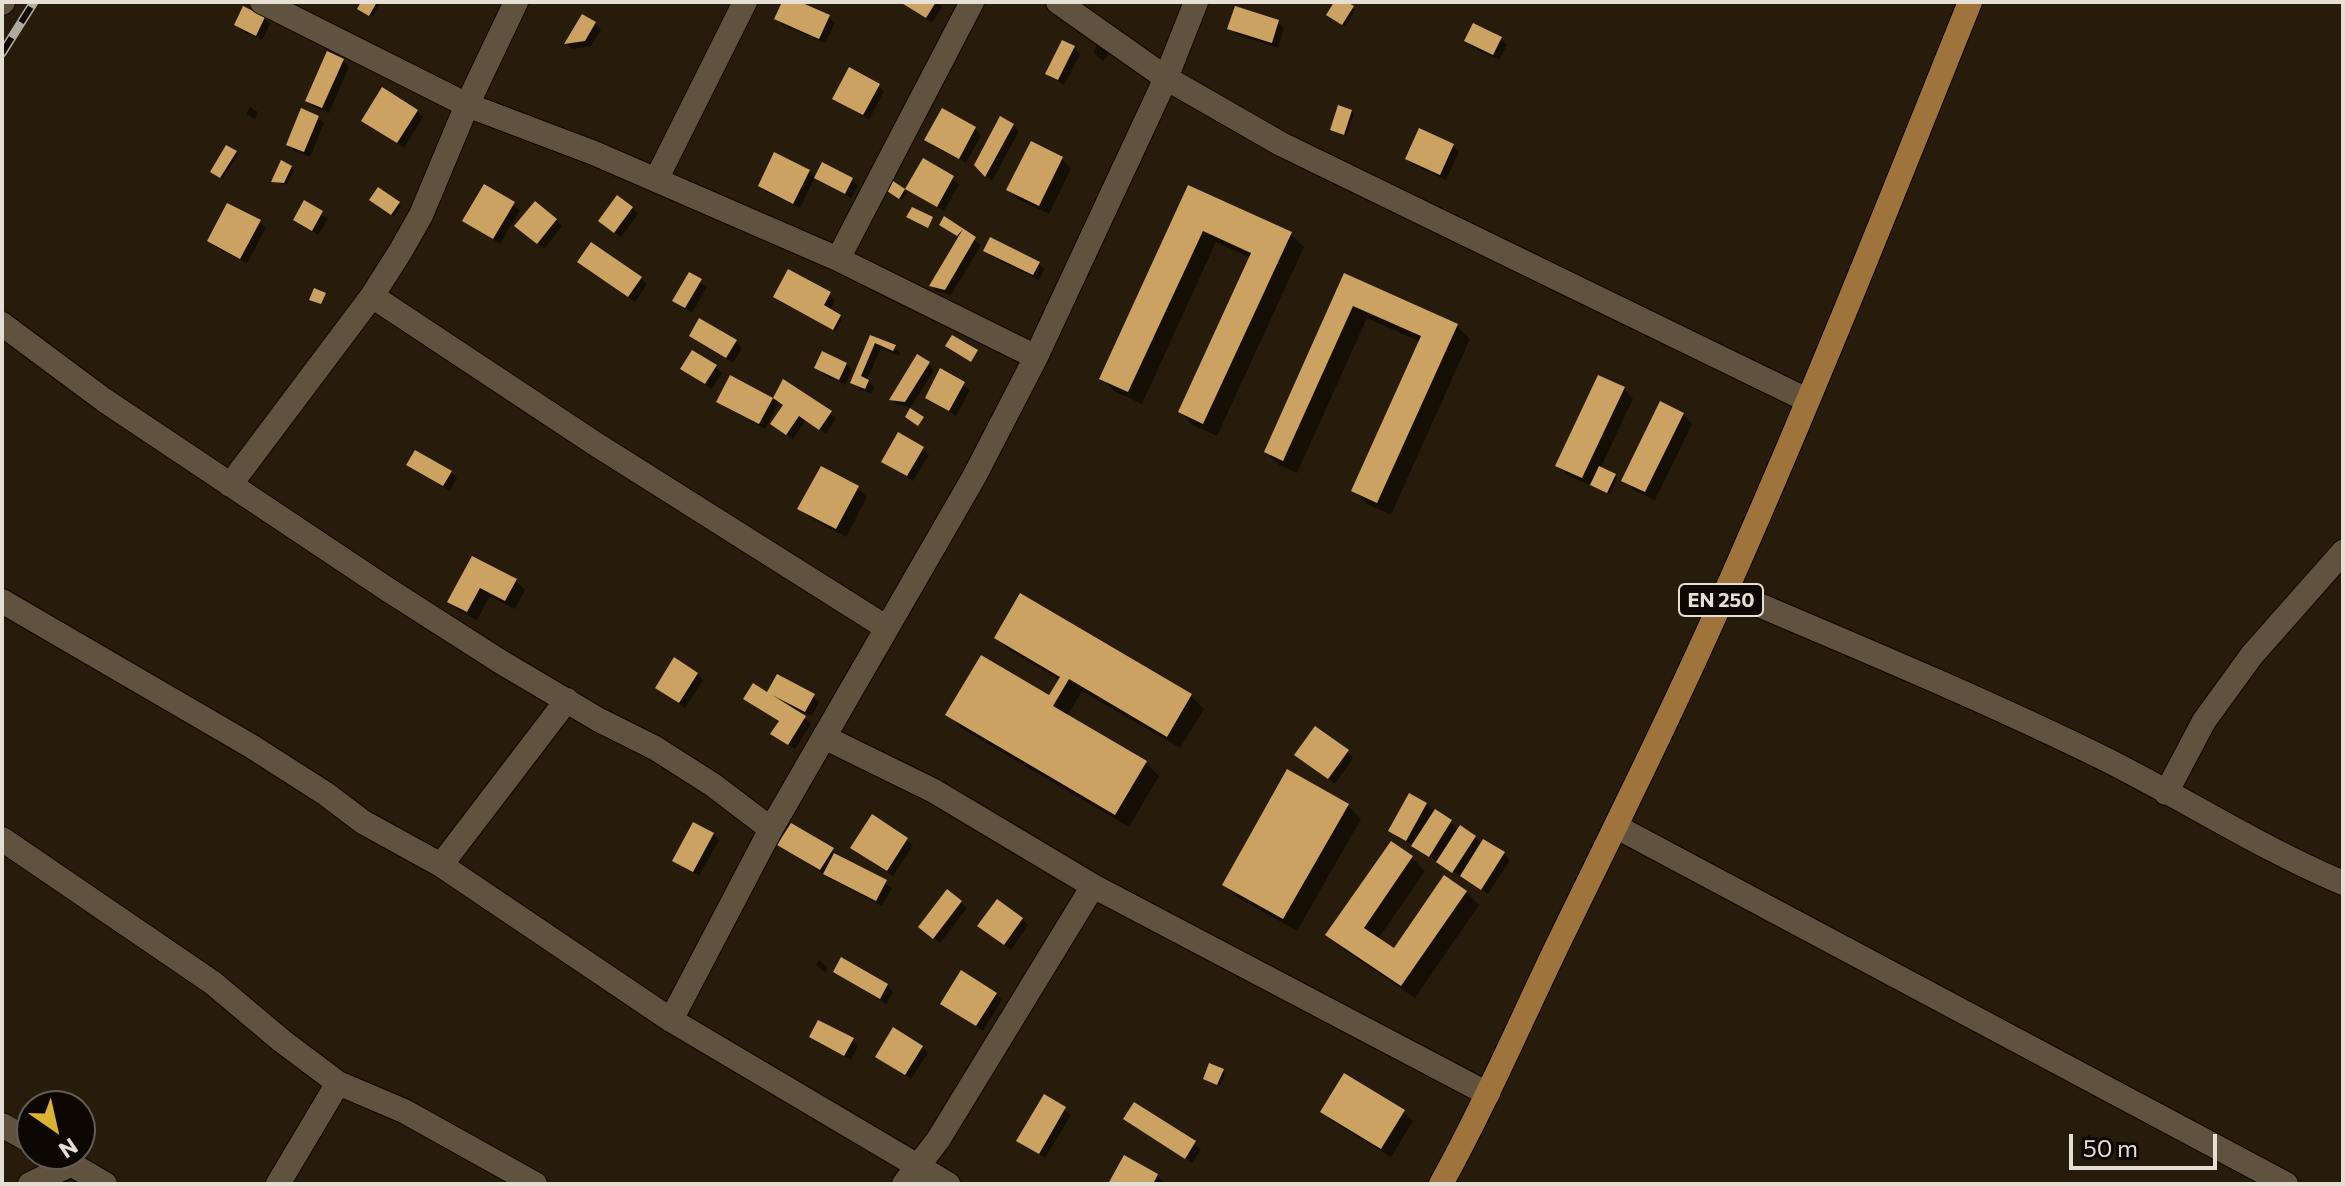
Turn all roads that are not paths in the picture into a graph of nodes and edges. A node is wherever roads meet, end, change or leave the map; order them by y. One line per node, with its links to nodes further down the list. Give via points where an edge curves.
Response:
1 (262, 2): 9 (street)
2 (516, 2): 9 (street)
3 (745, 2): 10 (street)
4 (972, 2): 11 (street)
5 (1058, 2): 8 (street)
6 (1196, 2): 8 (street)
7 (1970, 2): 15 (main road, EN 250)
8 (1166, 78): 14 (street); 15 (street, via 1281,144)
9 (467, 105): 10 (street); 12 (street, via 421,215)
10 (656, 180): 11 (street)
11 (838, 259): 14 (street)
12 (372, 296): 16 (street); 20 (street)
13 (2, 324): 16 (street)
14 (1036, 357): 20 (street)
15 (1807, 400): 18 (main road, EN 250)
16 (230, 485): 21 (street)
17 (2343, 552): 23 (street, via 2252,655 2204,721)
18 (1726, 591): 23 (street, via 2107,760); 24 (main road, EN 250)
19 (2, 601): 27 (street, via 251,746 382,834)
20 (887, 628): 22 (street)
21 (567, 700): 25 (street, via 655,748); 27 (street)
22 (824, 737): 25 (street); 29 (street, via 934,791)
23 (2166, 793): 28 (street)
24 (1617, 827): 32 (main road, EN 250); 42 (street)
25 (771, 829): 30 (street)
26 (2, 839): 31 (street, via 213,983)
27 (441, 865): 30 (street)
28 (2343, 883)
29 (1093, 886): 32 (street); 35 (street)
30 (671, 1020): 35 (street)
31 (338, 1083): 38 (street); 39 (street, via 404,1111)
32 (1488, 1094): 41 (main road, EN 250)
33 (48, 1170): 36 (street)
34 (81, 1170): 37 (street)
35 (912, 1175): 40 (street)
36 (30, 1184)
37 (105, 1184)
38 (278, 1184)
39 (535, 1184)
40 (948, 1184)
41 (1441, 1184)
42 (2286, 1184)

